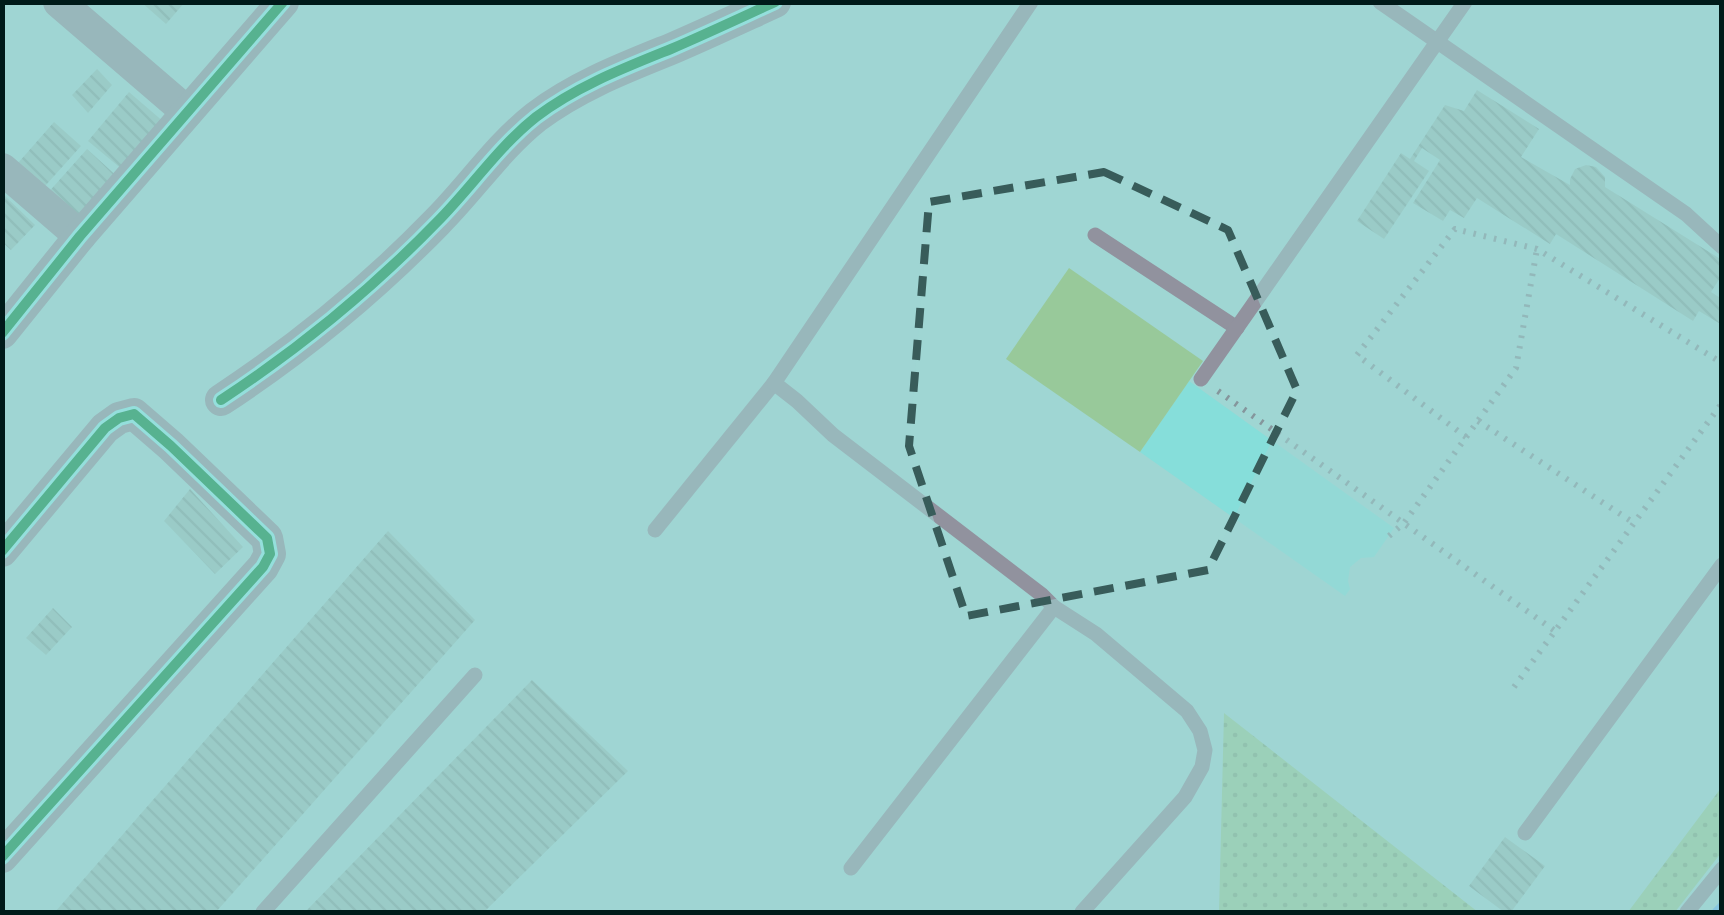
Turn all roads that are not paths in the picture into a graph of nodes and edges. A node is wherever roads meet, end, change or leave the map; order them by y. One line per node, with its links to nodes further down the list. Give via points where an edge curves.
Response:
1 (283, 2): 8 (street)
2 (775, 2): 17 (street, via 563,99 504,148 341,314)
3 (1031, 2): 16 (lane)
4 (1380, 2): 7 (lane)
5 (1464, 2): 7 (lane)
6 (77, 8): 8 (street)
7 (1438, 42): 12 (lane, via 1686,214); 13 (lane)
8 (187, 112): 11 (street)
9 (2, 170): 11 (street)
10 (1095, 235): 13 (lane)
11 (80, 236): 14 (street)
12 (1722, 247)
13 (1236, 328): 15 (lane)
14 (2, 333)
15 (1201, 379)
16 (774, 383): 18 (lane); 21 (lane)
17 (221, 400)
18 (655, 530)
19 (8, 535): 24 (street, via 105,428 134,414 267,538 270,554)
20 (1722, 565): 23 (lane)
21 (1054, 606): 25 (lane); 28 (lane, via 1187,712 1205,750 1185,797)
22 (475, 676): 27 (lane)
23 (1525, 833)
24 (8, 838)
25 (851, 868)
26 (1722, 869): 29 (lane)
27 (263, 912)
28 (1082, 912)
29 (1687, 912)

